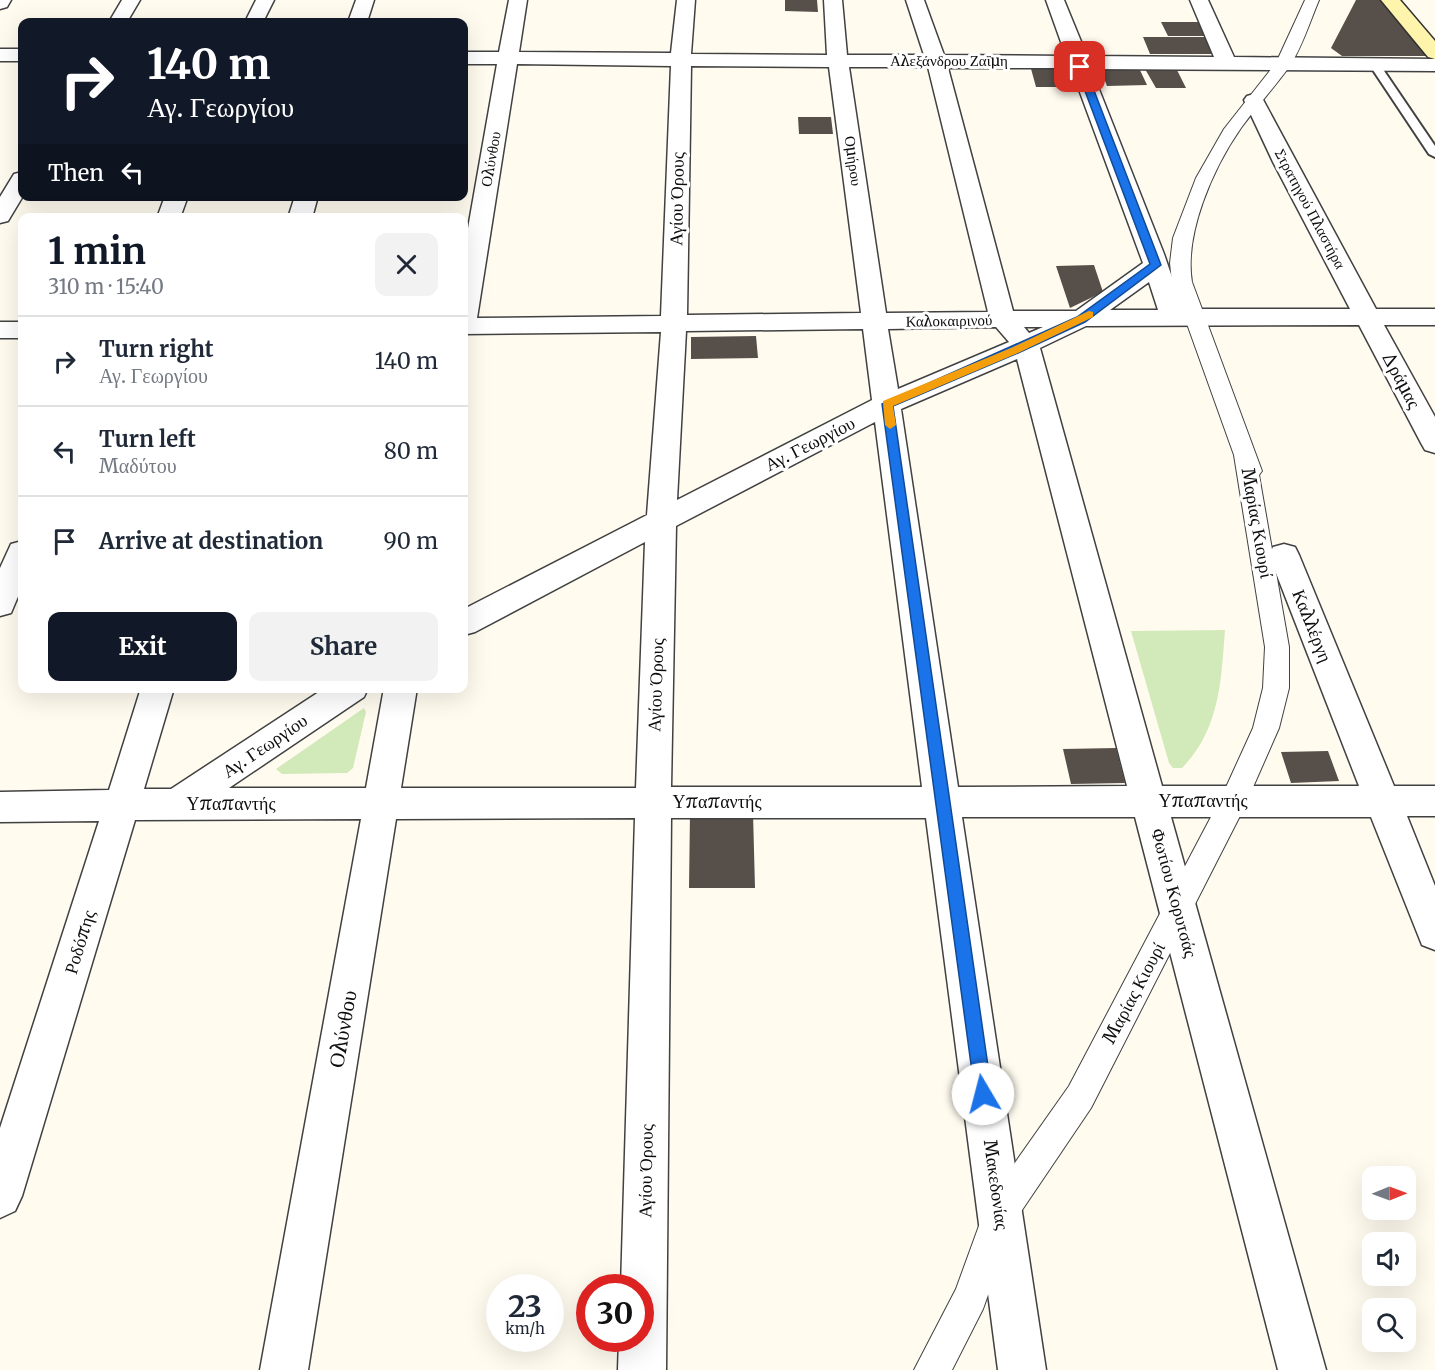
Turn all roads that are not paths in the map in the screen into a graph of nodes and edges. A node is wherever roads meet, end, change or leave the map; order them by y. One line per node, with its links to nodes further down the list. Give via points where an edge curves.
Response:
1 (131, 0): 12 (street)
2 (265, 0): 13 (street)
3 (365, 0): 14 (street)
4 (518, 0): 19 (street, Ολύνθου)
5 (686, 0): 20 (street, Αγίου Όρους)
6 (832, 0): 21 (street, Ομήρου)
7 (915, 0): 22 (street, Φωτίου Κορυτσάς)
8 (1055, 0): 23 (street)
9 (1199, 0): 24 (street)
10 (1312, 0): 25 (street)
11 (1390, 0): 15 (main road)
12 (120, 18)
13 (256, 18)
14 (359, 18)
15 (1435, 53)
16 (0, 55): 17 (street)
17 (18, 55)
18 (468, 58): 19 (street, Αλεξάνδρου Ζαΐμη)
19 (508, 58): 20 (street, Αλεξάνδρου Ζαΐμη); 33 (street, Ολύνθου)
20 (681, 59): 21 (street, Αλεξάνδρου Ζαΐμη); 39 (street, Αγίου Όρους)
21 (838, 60): 22 (street, Αλεξάνδρου Ζαΐμη); 38 (street, Ομήρου)
22 (936, 61): 23 (street, Αλεξάνδρου Ζαΐμη); 43 (street, Φωτίου Κορυτσάς)
23 (1078, 62): 24 (street, Αλεξάνδρου Ζαΐμη); 32 (street)
24 (1226, 63): 25 (street, Αλεξάνδρου Ζαΐμη)
25 (1283, 64): 26 (street, Αλεξάνδρου Ζαΐμη); 28 (street)
26 (1374, 64): 27 (street, Αλεξάνδρου Ζαΐμη); 29 (lane)
27 (1435, 65)
28 (1254, 100): 34 (street, via 1204,178 1185,228 1179,263); 35 (street, Στρατηγού Πλαστήρα)
29 (1435, 154)
30 (18, 187): 31 (street)
31 (0, 216)
32 (1156, 265): 34 (street); 37 (street, Αγ. Γεωργίου)
33 (468, 295)
34 (1185, 317): 35 (street); 37 (street); 46 (street, Καλλέργη)
35 (1368, 317): 36 (street); 45 (street, Δράμας)
36 (1435, 317)
37 (1081, 319): 43 (street, Αγ. Γεωργίου)
38 (876, 322): 39 (street, Καλοκαιρινού); 43 (street, Καλοκαιρινού); 44 (street, Μακεδονίας)
39 (674, 323): 40 (street, Καλοκαιρινού); 47 (street, Αγίου Όρους)
40 (468, 326)
41 (0, 330): 42 (street)
42 (18, 330)
43 (1014, 333): 44 (street, Αγ. Γεωργίου); 56 (street, Φωτίου Κορυτσάς)
44 (887, 404): 47 (street, Αγ. Γεωργίου); 55 (street, Μακεδονίας)
45 (1435, 443)
46 (1245, 455): 48 (street, Καλλέργη); 60 (street, Μαρίας Κιουρί, via 1277,647 1276,688 1266,728)
47 (661, 521): 51 (street, Αγ. Γεωργίου); 59 (street, Αγίου Όρους)
48 (1284, 555): 57 (street, Καλλέργη)
49 (18, 561): 50 (street)
50 (0, 604)
51 (468, 621)
52 (157, 693): 63 (street, Ροδόπης)
53 (344, 693): 61 (street, Αγ. Γεωργίου)
54 (400, 693): 62 (street, Ολύνθου)
55 (943, 801): 56 (street, Υπαπαντής); 59 (street, Υπαπαντής); 68 (street, Μακεδονίας)
56 (1149, 801): 60 (street, Υπαπαντής); 65 (street, Φωτίου Κορυτσάς)
57 (1382, 801): 58 (street, Υπαπαντής); 60 (street, Υπαπαντής); 66 (street, Καλλέργη)
58 (1435, 801)
59 (653, 802): 62 (street, Υπαπαντής); 70 (street, Αγίου Όρους)
60 (1233, 802): 65 (street, Μαρίας Κιουρί)
61 (177, 804): 62 (street, Υπαπαντής); 63 (street, Υπαπαντής)
62 (382, 804): 69 (street, Ολύνθου)
63 (123, 805): 64 (street, Υπαπαντής); 67 (street, Ροδόπης)
64 (0, 807)
65 (1178, 909): 68 (street, Μαρίας Κιουρί, via 1080,1097); 73 (street, Φωτίου Κορυτσάς)
66 (1435, 932)
67 (0, 1196)
68 (1000, 1213): 71 (street, Μαρίας Κιουρί, via 971,1297); 72 (street, Μακεδονίας)
69 (284, 1370)
70 (642, 1370)
71 (932, 1370)
72 (1022, 1370)
73 (1302, 1370)

